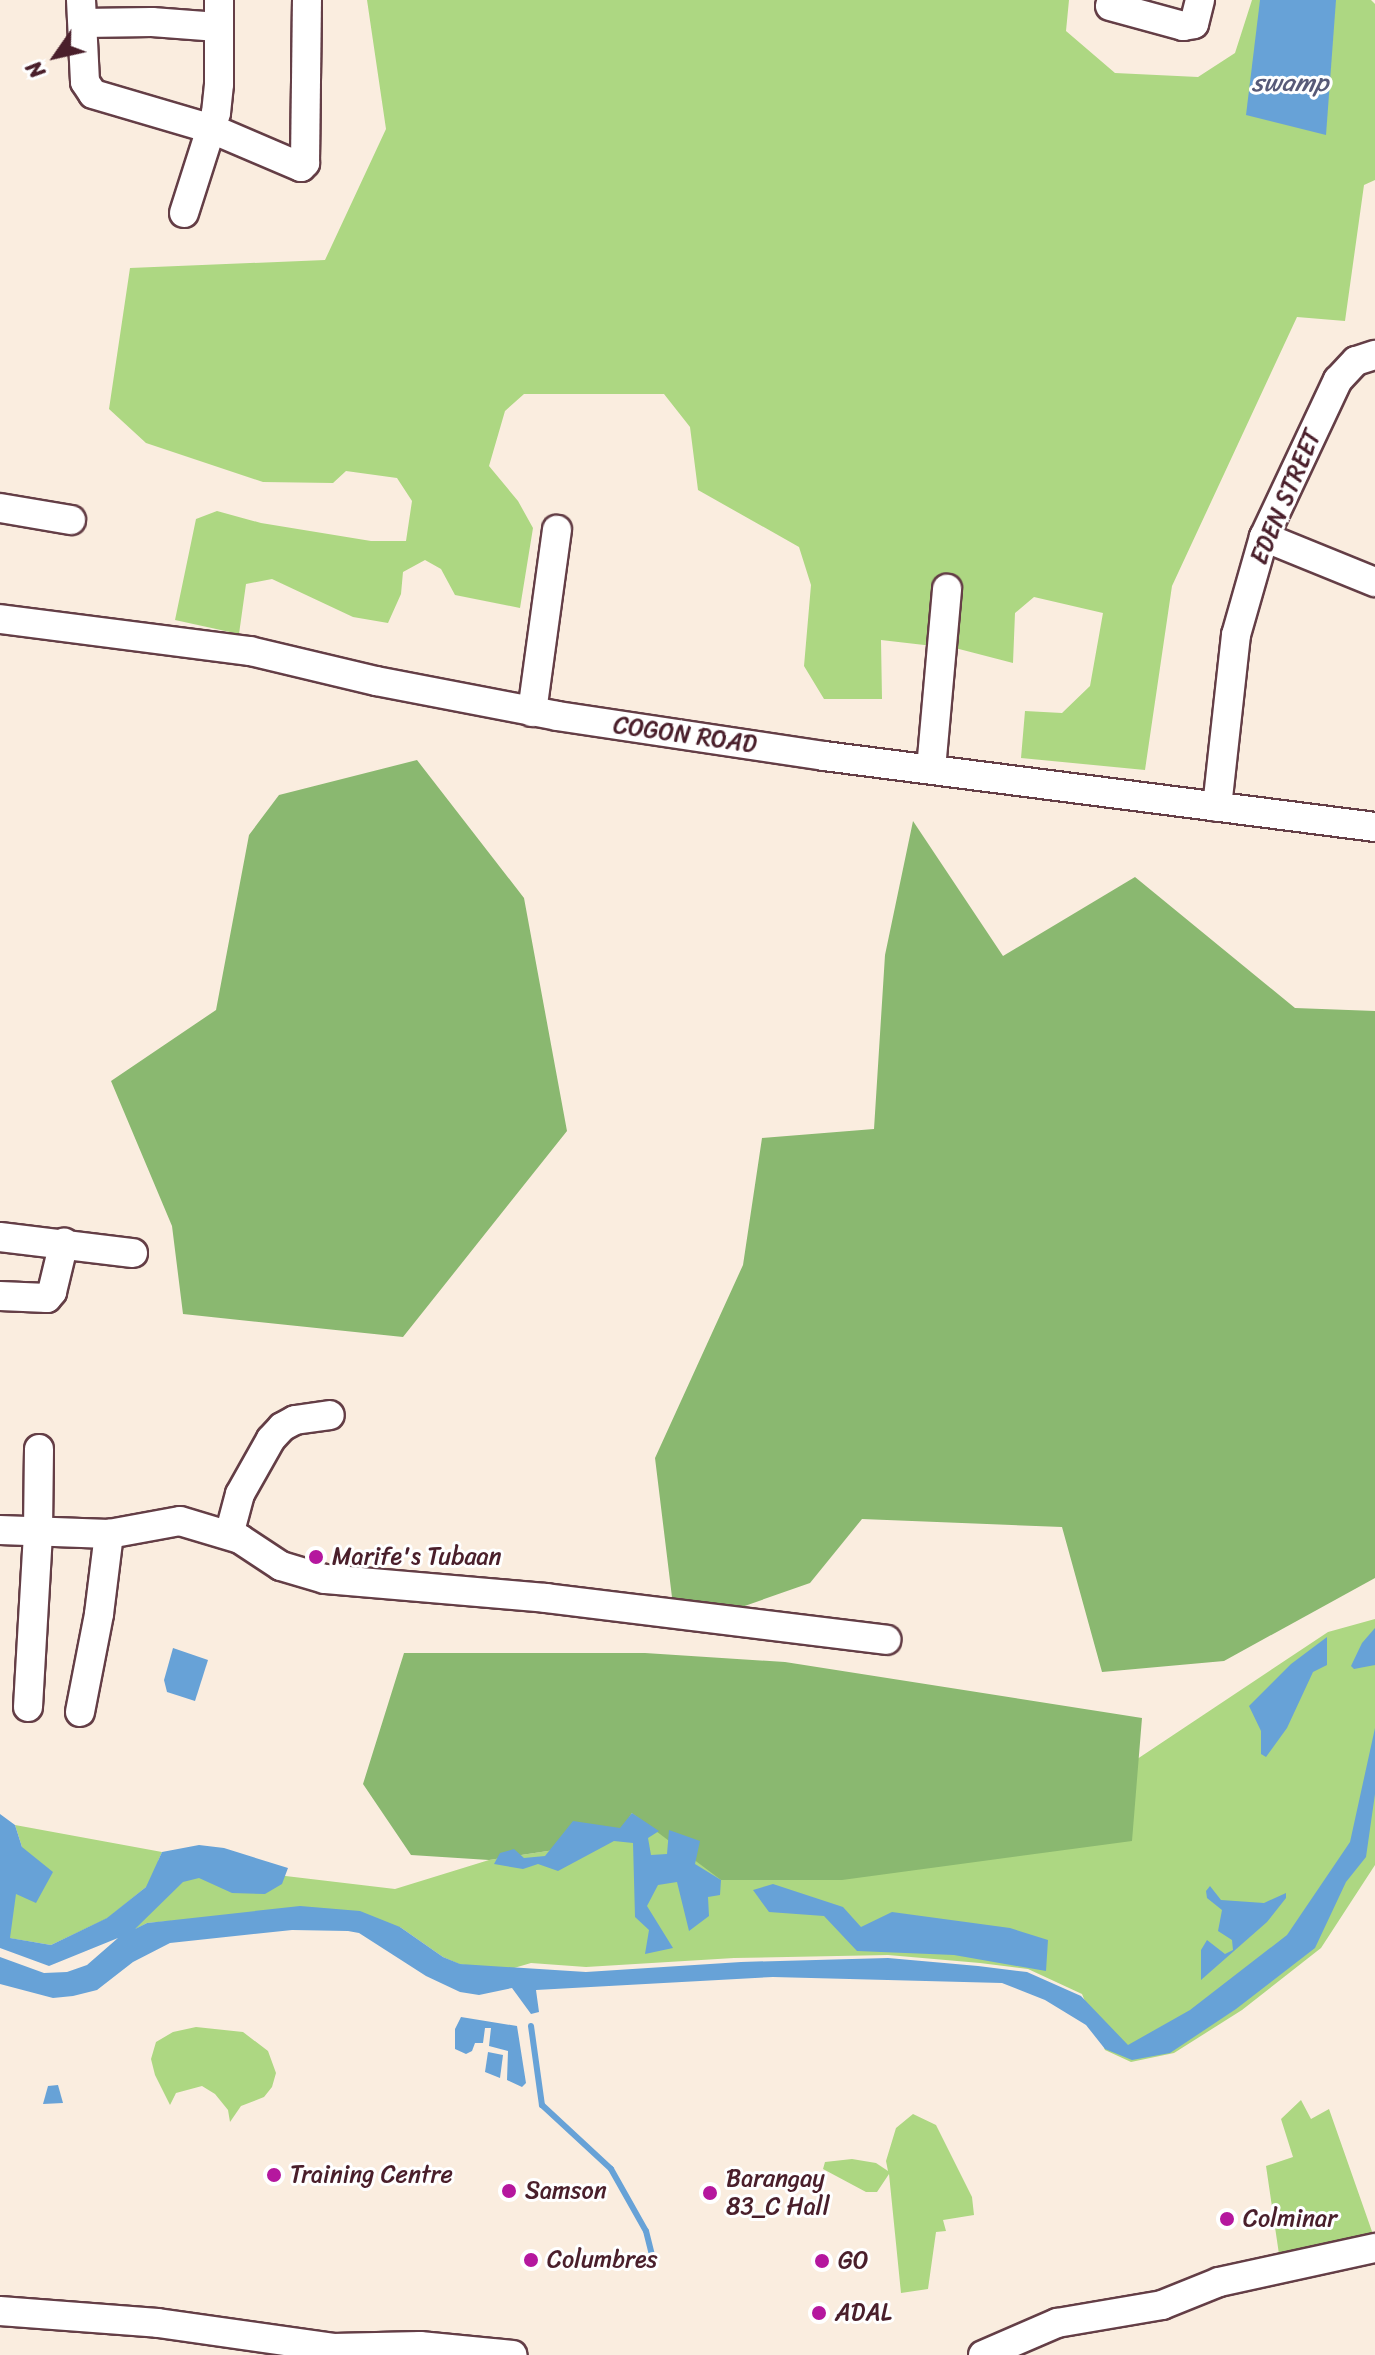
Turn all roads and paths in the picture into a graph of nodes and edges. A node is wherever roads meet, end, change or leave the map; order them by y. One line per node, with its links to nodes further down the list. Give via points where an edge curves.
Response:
1 (307, 0): 7 (street, via 305,166)
2 (1200, 0): 3 (street, via 1194,24 1183,26)
3 (1110, 6)
4 (151, 11): 5 (street); 6 (street)
5 (82, 12): 7 (street, via 85,82 93,94)
6 (218, 14): 7 (street, via 219,84)
7 (212, 129): 8 (street)
8 (184, 213)
9 (1375, 355): 13 (street, EDEN STREET, via 1346,367 1338,380)
10 (0, 508): 11 (street)
11 (71, 520)
12 (557, 530): 17 (street)
13 (1264, 537): 14 (street); 19 (street, EDEN STREET, via 1236,635)
14 (1375, 582)
15 (947, 589): 18 (street)
16 (0, 619): 17 (street, COGON ROAD, via 250,651)
17 (532, 712): 18 (street, COGON ROAD)
18 (931, 769): 19 (street, COGON ROAD)
19 (1217, 807): 20 (street, COGON ROAD)
20 (1375, 827)
21 (0, 1237): 22 (street)
22 (64, 1242): 23 (street); 24 (street, via 47,1298)
23 (133, 1253)
24 (0, 1296)
25 (330, 1415): 30 (street, via 295,1420 276,1433 250,1474)
26 (39, 1449): 28 (street)
27 (0, 1530): 28 (street)
28 (38, 1531): 29 (street); 32 (street)
29 (109, 1534): 30 (street, via 180,1521); 33 (street)
30 (229, 1535): 31 (street, via 281,1566 325,1579 546,1598)
31 (886, 1640)
32 (28, 1707)
33 (80, 1712)
34 (1375, 2248): 37 (street, via 1219,2282 1162,2305 1057,2323)
35 (0, 2311): 36 (street, via 158,2323 333,2348 420,2346)
36 (513, 2355)
37 (983, 2355)

